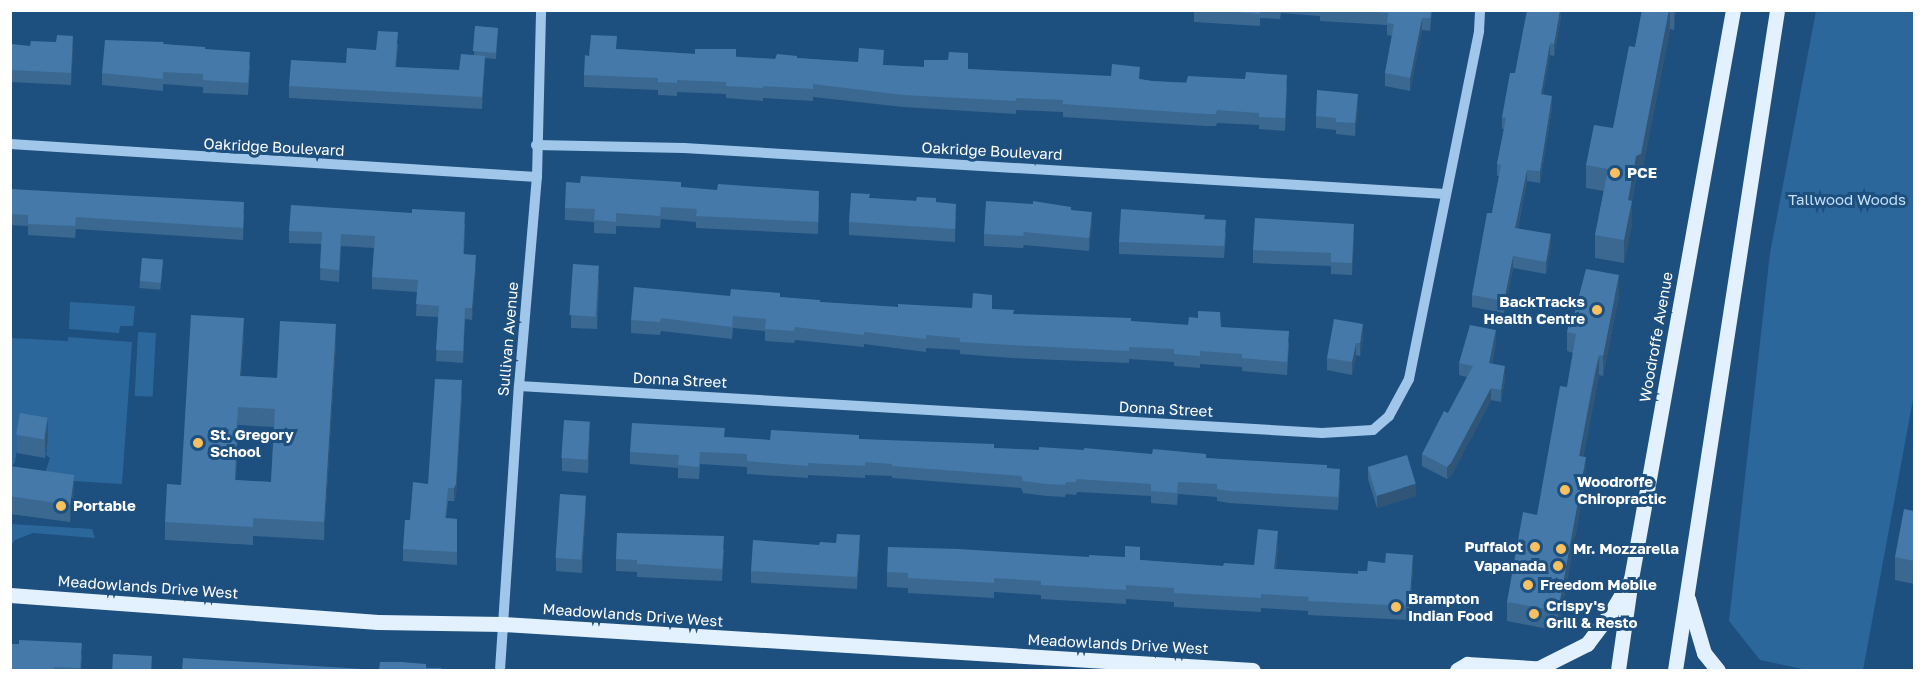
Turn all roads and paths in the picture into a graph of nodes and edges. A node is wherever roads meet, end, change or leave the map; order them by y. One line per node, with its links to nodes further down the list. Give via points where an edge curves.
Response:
1 (541, 10): 6 (street, Sullivan Avenue)
2 (1480, 10): 8 (street, Donna Street, via 1479,32)
3 (1733, 10): 10 (main road, Woodroffe Avenue)
4 (1777, 10): 12 (main road)
5 (10, 144): 7 (street, Oakridge Boulevard)
6 (536, 145): 7 (street, Sullivan Avenue); 8 (street, Oakridge Boulevard, via 684,148)
7 (537, 177): 9 (street, Sullivan Avenue)
8 (1446, 194): 9 (street, Donna Street, via 1409,379 1389,416 1373,430 1310,432)
9 (519, 386): 13 (street, Sullivan Avenue)
10 (1631, 579): 14 (main road, via 1587,644); 19 (main road, Woodroffe Avenue)
11 (10, 595): 13 (main road, Meadowlands Drive West, via 378,622)
12 (1687, 597): 20 (main road); 21 (main road, via 1704,653)
13 (503, 624): 15 (street, Sullivan Avenue); 16 (main road, Meadowlands Drive West)
14 (1539, 668): 17 (main road, via 1467,664); 18 (main road)
15 (500, 670)
16 (1253, 670)
17 (1457, 670)
18 (1557, 670)
19 (1618, 670)
20 (1675, 670)
21 (1718, 670)

